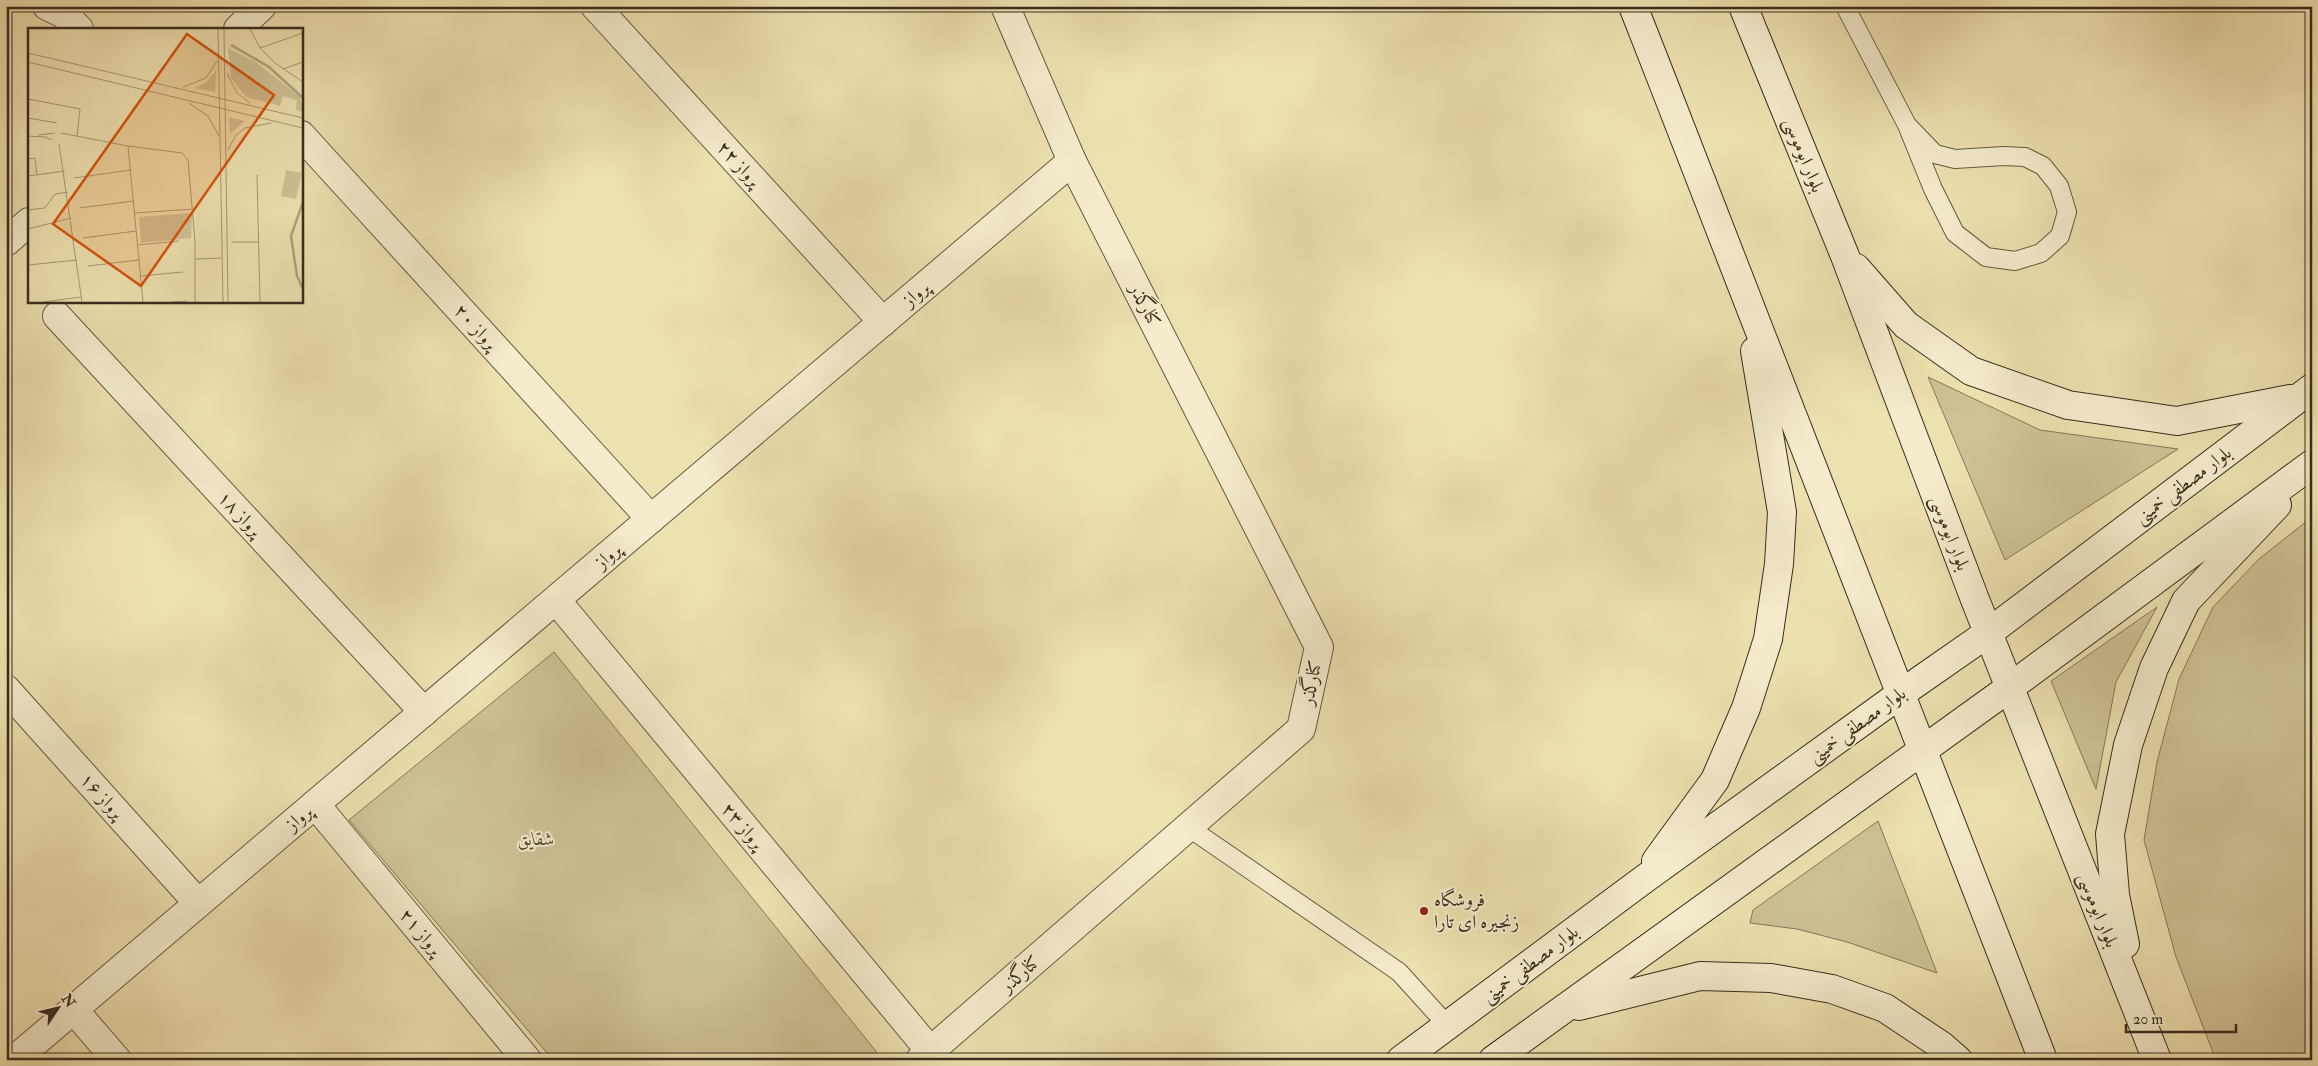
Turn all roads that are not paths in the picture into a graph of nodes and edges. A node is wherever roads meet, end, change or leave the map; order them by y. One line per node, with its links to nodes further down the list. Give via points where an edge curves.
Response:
1 (47, 6): 8 (main road, via 64,14)
2 (262, 6): 9 (main road)
3 (596, 6): 18 (main road, پرواز ۲۲)
4 (1005, 6): 12 (main road)
5 (1633, 6): 16 (main road)
6 (1743, 6): 15 (main road, بلوار ابوموسی)
7 (1845, 6): 10 (lane)
8 (78, 28)
9 (239, 28)
10 (1907, 125): 10 (lane, via 1933,189 1956,233 1986,257 2015,261 2041,253 2060,236 2067,212 2059,186 2043,166 2025,157 1955,159 1935,154)
11 (302, 136): 22 (main road, پرواز ۲۰)
12 (1072, 162): 18 (main road, پرواز); 31 (main road, کنارگذر, via 1318,647 1301,729)
13 (28, 223): 14 (main road)
14 (6, 242)
15 (1845, 256): 19 (main road, via 1906,325 1972,371 2068,405 2177,421); 24 (main road, بلوار ابوموسی)
16 (1746, 293): 27 (main road); 32 (main road, via 1782,512 1779,564 1768,639 1746,708 1715,780)
17 (57, 316): 28 (main road, پرواز ۱۸)
18 (883, 322): 22 (main road, پرواز)
19 (2304, 393): 24 (main road, بلوار مصطفی خمینی)
20 (2312, 464): 25 (main road)
21 (2312, 469): 37 (main road, via 2186,601 2154,668 2128,745 2110,834 2115,895)
22 (651, 519): 23 (main road, پرواز)
23 (556, 600): 28 (main road, پرواز); 38 (main road, پرواز ۲۳)
24 (1988, 633): 25 (main road, بلوار ابوموسی); 27 (main road, بلوار مصطفی خمینی)
25 (2010, 688): 29 (main road); 37 (main road, بلوار ابوموسی)
26 (6, 689): 33 (main road, پرواز ۱۶)
27 (1899, 695): 29 (main road); 32 (main road, بلوار مصطفی خمینی)
28 (424, 712): 30 (main road, پرواز)
29 (1920, 751): 35 (main road); 45 (main road)
30 (316, 804): 33 (main road, پرواز); 41 (main road, پرواز ۲۱)
31 (1188, 827): 36 (lane, via 1398,972); 38 (main road, کنارگذر)
32 (1643, 880): 36 (main road, بلوار مصطفی خمینی)
33 (198, 903): 34 (main road, پرواز)
34 (73, 1009): 39 (main road, پرواز); 40 (main road)
35 (1565, 1009): 43 (main road); 44 (main road, via 1700,976 1771,978 1832,989 1885,1008)
36 (1447, 1025): 42 (main road, بلوار مصطفی خمینی)
37 (2144, 1026): 46 (main road, بلوار ابوموسی)
38 (926, 1056)
39 (14, 1060)
40 (117, 1060)
41 (527, 1060)
42 (1401, 1060)
43 (1493, 1060)
44 (1958, 1060)
45 (2043, 1060)
46 (2157, 1060)

